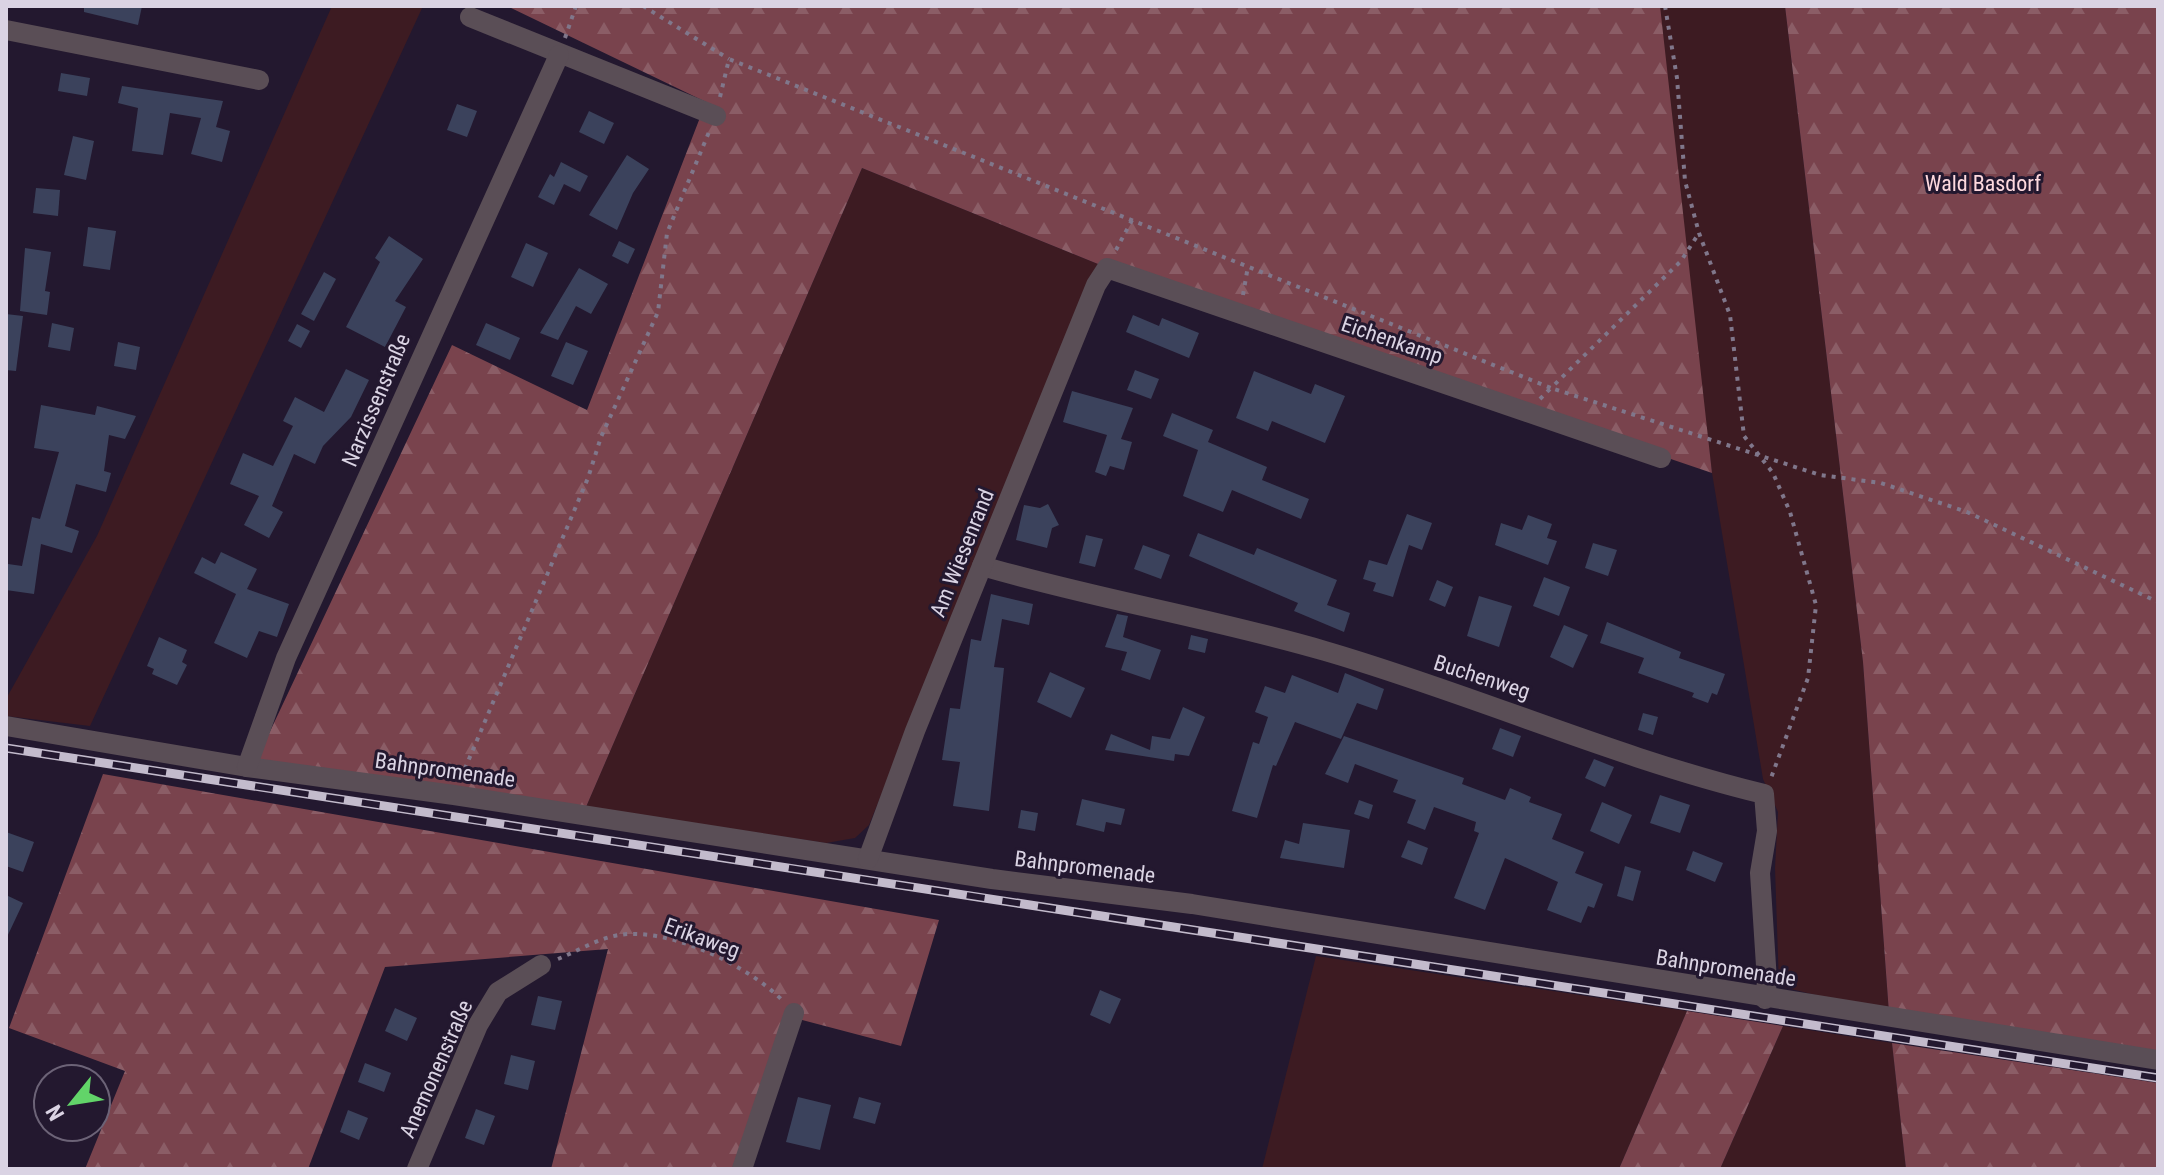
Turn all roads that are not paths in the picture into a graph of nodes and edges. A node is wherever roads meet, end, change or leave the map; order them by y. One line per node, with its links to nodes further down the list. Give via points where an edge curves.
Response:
1 (470, 17): 3 (street)
2 (6, 30): 4 (street)
3 (559, 55): 5 (street); 10 (street, Narzissenstraße, via 286,658)
4 (259, 80)
5 (716, 116)
6 (1107, 268): 7 (street, Eichenkamp); 8 (street, Am Wiesenrand)
7 (1661, 458)
8 (982, 566): 11 (street, Am Wiesenrand); 13 (street, Buchenweg, via 1326,651 1536,719 1689,776 1764,794 1767,831 1760,873)
9 (6, 726): 10 (street, Bahnpromenade)
10 (247, 767): 11 (street, Bahnpromenade)
11 (868, 859): 13 (street, Bahnpromenade, via 1192,904)
12 (541, 965): 16 (street, Anemonenstraße, via 498,992 478,1025)
13 (1765, 999): 15 (street, Bahnpromenade)
14 (794, 1013): 17 (street)
15 (2158, 1060)
16 (417, 1169)
17 (742, 1169)

